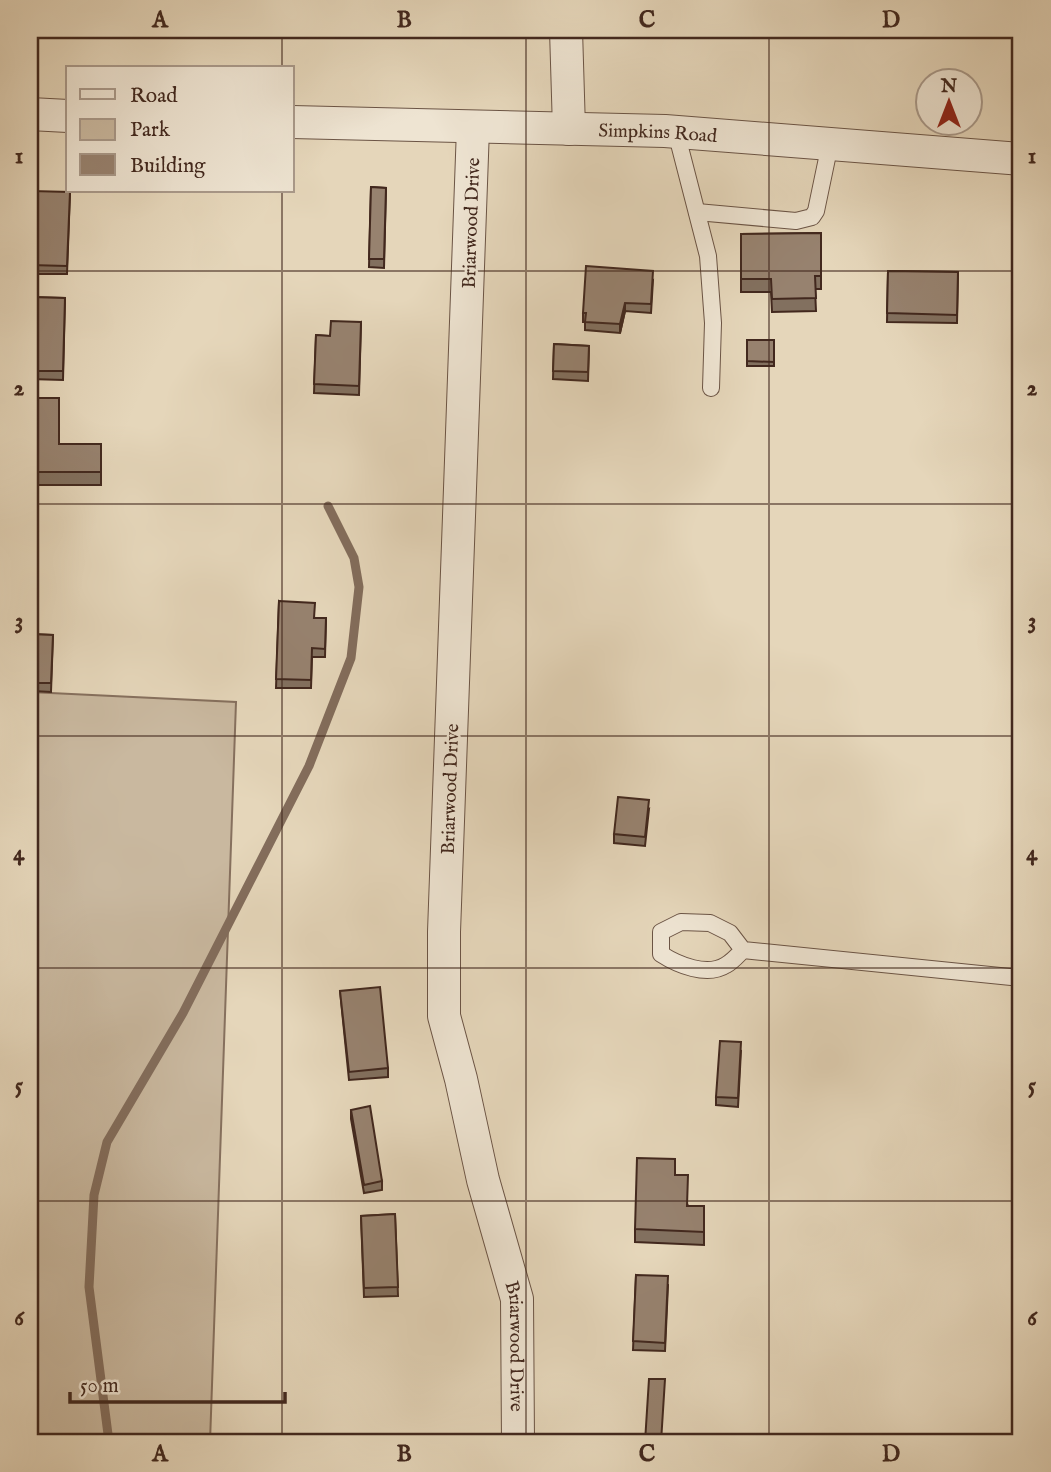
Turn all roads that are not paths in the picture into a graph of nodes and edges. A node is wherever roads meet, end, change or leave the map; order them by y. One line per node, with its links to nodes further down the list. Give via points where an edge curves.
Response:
1 (566, 30): 6 (street)
2 (30, 114): 3 (street)
3 (66, 116)
4 (294, 122): 5 (street, Simpkins Road)
5 (473, 128): 6 (street, Simpkins Road); 14 (street, Briarwood Drive, via 444,1016 517,1299)
6 (569, 130): 7 (street, Simpkins Road)
7 (676, 132): 8 (street, Simpkins Road); 10 (lane)
8 (830, 144): 9 (street, Simpkins Road); 10 (lane, via 812,217 796,221)
9 (1021, 159)
10 (697, 212): 11 (lane, via 708,256)
11 (711, 388)
12 (743, 950): 12 (lane, via 730,933 710,923 681,922 662,932 662,954 676,964 699,970 724,967); 13 (lane)
13 (1021, 978)
14 (519, 1442)

